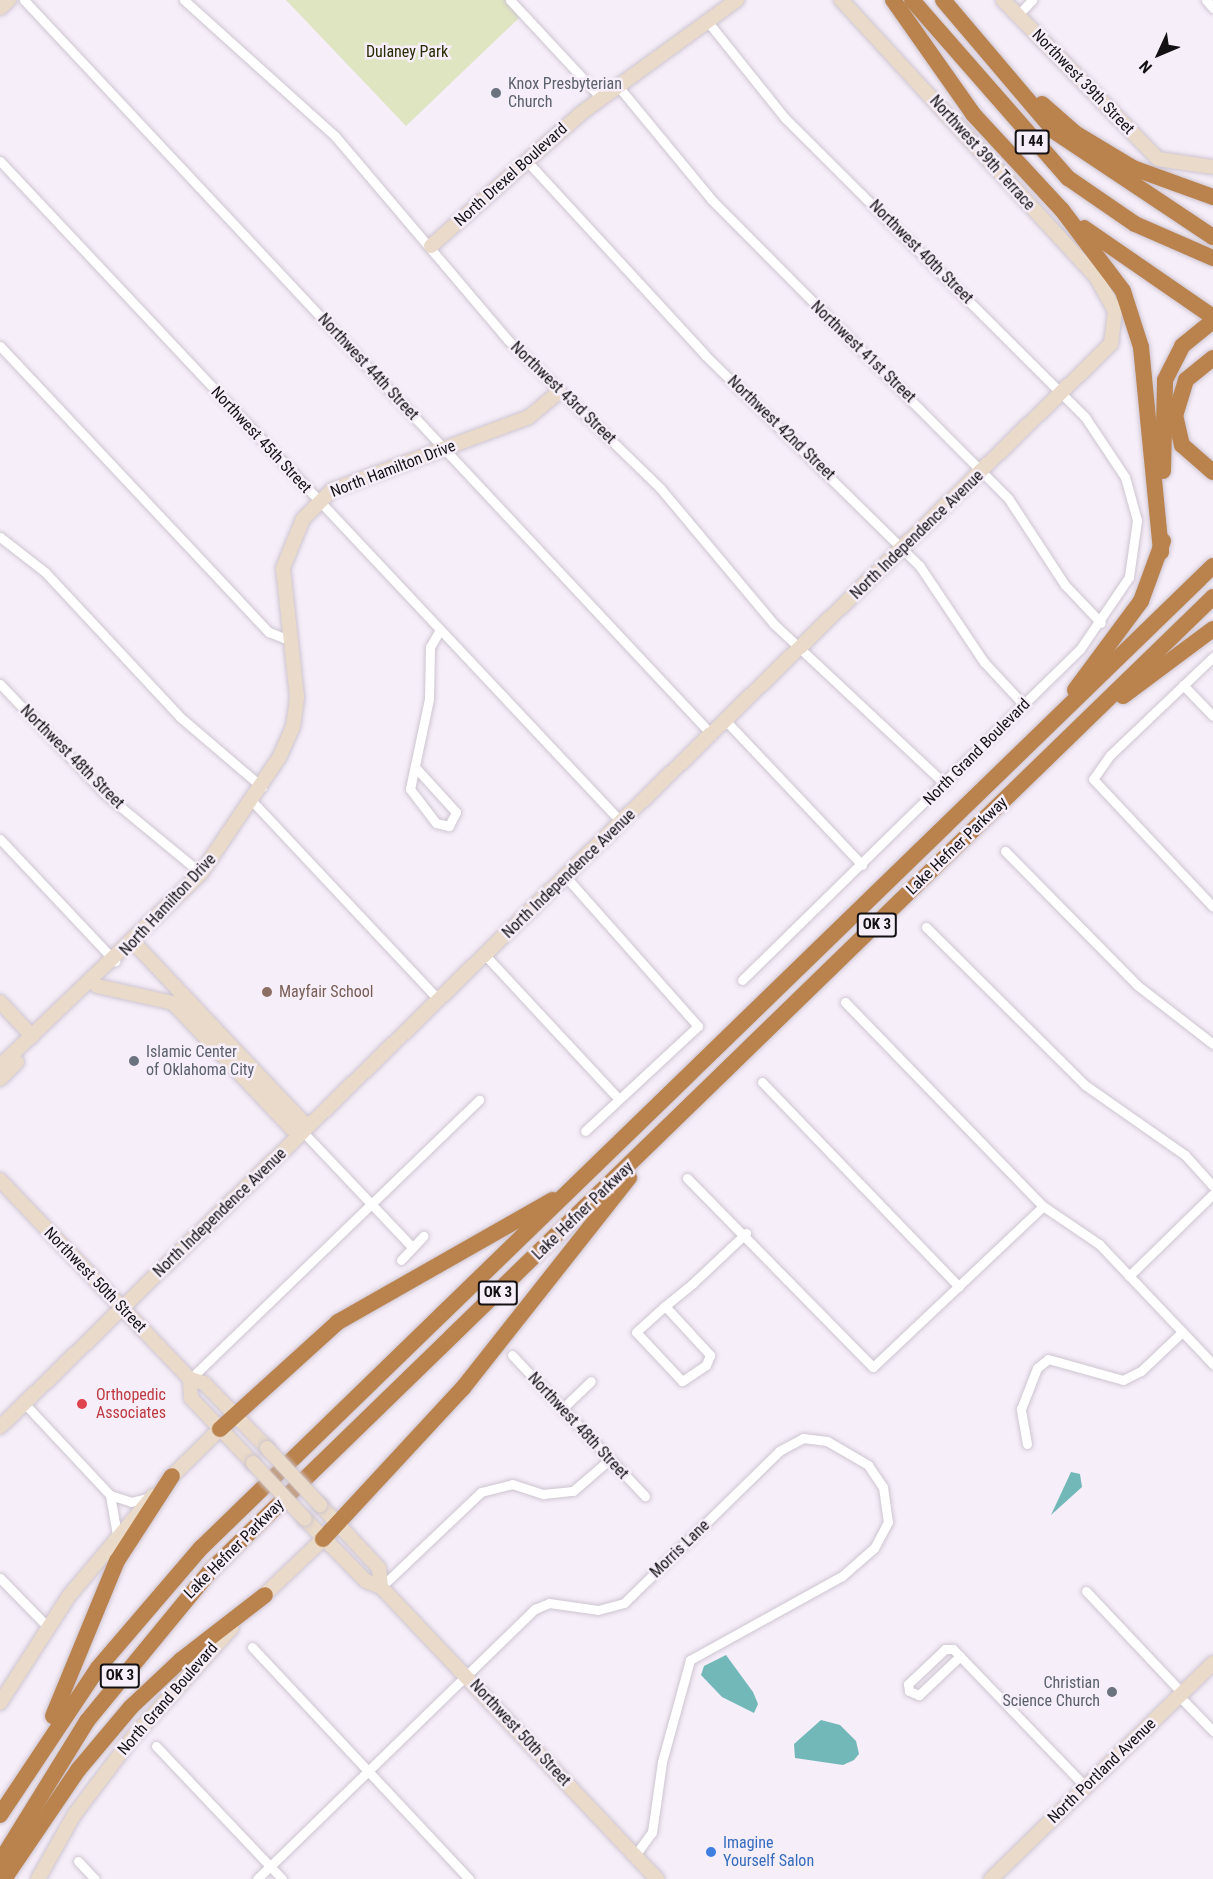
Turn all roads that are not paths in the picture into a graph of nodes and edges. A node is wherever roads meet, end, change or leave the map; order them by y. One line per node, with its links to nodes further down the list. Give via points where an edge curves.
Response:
1 (9, 0): 14 (street)
2 (24, 0): 35 (street, Northwest 44th Street)
3 (184, 0): 27 (street, Northwest 43rd Street, via 335,136)
4 (510, 0): 20 (street)
5 (737, 0): 17 (street, North Drexel Boulevard)
6 (841, 0): 29 (street, Northwest 39th Terrace, via 1087,267)
7 (888, 0): 18 (highway)
8 (893, 0): 18 (highway)
9 (912, 0): 28 (highway, I 44, via 1049,160 1112,211 1184,248)
10 (943, 0): 24 (highway, I 44, via 1075,132 1144,174); 26 (highway, via 1054,131)
11 (1004, 0): 16 (street, Northwest 39th Street)
12 (1032, 0): 16 (street)
13 (1206, 0): 15 (street)
14 (0, 8)
15 (1213, 8)
16 (1018, 15): 23 (street, Northwest 39th Street, via 1164,162)
17 (708, 22): 19 (street, North Drexel Boulevard); 34 (street, Northwest 40th Street, via 785,118)
18 (914, 32): 25 (highway, via 995,141)
19 (618, 86): 20 (street, North Drexel Boulevard); 36 (street, Northwest 41st Street, via 711,200)
20 (601, 98): 21 (street, North Drexel Boulevard)
21 (526, 160): 27 (street, North Drexel Boulevard); 41 (street, Northwest 42nd Street, via 705,355)
22 (0, 161): 39 (street, Northwest 45th Street)
23 (1213, 167)
24 (1213, 197)
25 (1062, 210): 30 (highway); 42 (highway, via 1114,277 1136,325)
26 (1213, 237)
27 (431, 246): 33 (street, Northwest 43rd Street)
28 (1213, 258)
29 (1115, 311): 34 (street, North Independence Avenue, via 1111,344)
30 (1213, 319): 42 (highway, via 1182,346 1165,380)
31 (0, 346): 48 (street, via 269,633)
32 (1213, 358): 37 (highway, via 1186,380 1175,415 1182,445)
33 (559, 392): 35 (street, North Hamilton Drive, via 529,417); 49 (street, Northwest 43rd Street, via 661,489)
34 (1063, 394): 36 (street, North Independence Avenue); 38 (street, Northwest 40th Street, via 1098,435)
35 (444, 449): 39 (street, North Hamilton Drive, via 332,490); 58 (street, Northwest 44th Street)
36 (982, 471): 41 (street, North Independence Avenue); 45 (street, Northwest 41st Street, via 1014,506 1074,596)
37 (1213, 472)
38 (1129, 486): 45 (street, North Grand Boulevard, via 1137,520 1136,555 1124,587)
39 (319, 501): 47 (street, Northwest 45th Street); 48 (street, North Hamilton Drive, via 293,532 284,556)
40 (0, 537): 61 (street, via 45,572 185,721)
41 (903, 549): 49 (street, North Independence Avenue); 53 (street, Northwest 42nd Street, via 936,587 984,662)
42 (1161, 552): 54 (highway, via 1141,601)
43 (1213, 566): 54 (highway, Lake Hefner Parkway / OK 3)
44 (1213, 597): 57 (highway, Lake Hefner Parkway / OK 3)
45 (1101, 623): 53 (street, North Grand Boulevard)
46 (1213, 629): 57 (highway)
47 (440, 630): 59 (street, via 430,647 429,699); 63 (street, Northwest 45th Street)
48 (291, 642): 61 (street, North Hamilton Drive, via 295,718)
49 (800, 650): 56 (street, North Independence Avenue); 60 (street, Northwest 43rd Street)
50 (1213, 657): 52 (street)
51 (0, 684): 67 (street, Northwest 48th Street, via 97,786)
52 (1183, 685): 55 (street); 69 (street, via 1096,770 1096,786)
53 (1024, 705): 60 (street, North Grand Boulevard)
54 (1058, 716): 93 (highway, Lake Hefner Parkway / OK 3)
55 (1213, 716)
56 (726, 721): 58 (street, North Independence Avenue); 66 (street)
57 (1085, 722): 87 (highway, Lake Hefner Parkway / OK 3)
58 (712, 735): 63 (street, North Independence Avenue)
59 (415, 767): 59 (street, via 411,794 436,823 449,826 456,812)
60 (945, 784): 66 (street, North Grand Boulevard)
61 (262, 787): 62 (street, North Hamilton Drive)
62 (253, 802): 67 (street, North Hamilton Drive); 76 (street)
63 (622, 824): 68 (street, North Independence Avenue)
64 (0, 839): 73 (street)
65 (1005, 851): 81 (street, via 1137,985)
66 (862, 865): 74 (street, North Grand Boulevard)
67 (201, 873): 71 (street, North Hamilton Drive)
68 (566, 877): 72 (street, North Independence Avenue); 85 (street, via 698,1026)
69 (1213, 907)
70 (926, 927): 92 (street, via 1085,1086 1185,1155)
71 (133, 942): 73 (street, North Hamilton Drive); 89 (street, via 301,1120)
72 (485, 955): 76 (street, North Independence Avenue); 85 (street)
73 (115, 961): 75 (street, North Hamilton Drive, via 115,968); 79 (street, North Hamilton Drive)
74 (742, 980)
75 (97, 986): 79 (street, North Hamilton Drive); 89 (street, via 173,1003 292,1129)
76 (439, 1000): 89 (street, North Independence Avenue)
77 (0, 1002): 80 (street)
78 (845, 1002): 96 (street)
79 (55, 1020): 80 (street, North Hamilton Drive); 83 (street, North Hamilton Drive)
80 (32, 1036): 82 (street, North Hamilton Drive)
81 (1213, 1044)
82 (0, 1066)
83 (0, 1079)
84 (762, 1082): 102 (street)
85 (618, 1098): 88 (street)
86 (479, 1100): 95 (street)
87 (669, 1128): 121 (highway, via 464,1388); 143 (highway, Lake Hefner Parkway / OK 3, via 204,1578 100,1703)
88 (585, 1131)
89 (303, 1132): 95 (street); 104 (street, North Independence Avenue)
90 (687, 1178): 97 (street)
91 (0, 1180): 104 (street, Northwest 50th Street)
92 (1213, 1186)
93 (568, 1193): 112 (highway, via 338,1322); 137 (highway, Lake Hefner Parkway / OK 3, via 201,1548 124,1634)
94 (1213, 1194): 101 (street)
95 (371, 1204): 99 (street); 108 (street)
96 (1043, 1206): 101 (street, via 1091,1237); 102 (street)
97 (746, 1233): 102 (street, via 873,1367); 103 (street)
98 (423, 1236): 99 (street)
99 (412, 1247): 100 (street)
100 (400, 1260)
101 (1129, 1276): 105 (street)
102 (959, 1287)
103 (665, 1306): 103 (street, via 636,1332 682,1381 706,1365 710,1355)
104 (122, 1309): 108 (street, Northwest 50th Street); 110 (street, North Independence Avenue)
105 (1182, 1332): 107 (street); 115 (street, via 1141,1371 1123,1380 1048,1359 1037,1368 1021,1409)
106 (512, 1355): 111 (street, Northwest 48th Street)
107 (1213, 1364)
108 (190, 1379): 112 (street, Northwest 50th Street, via 204,1383); 114 (street, Northwest 50th Street, via 191,1398)
109 (591, 1381): 111 (street)
110 (24, 1403): 113 (street, North Independence Avenue); 118 (street)
111 (562, 1408): 116 (street, Northwest 48th Street)
112 (236, 1414): 114 (highway); 121 (street, Northwest 50th Street, bridge)
113 (0, 1426)
114 (220, 1429): 117 (street); 123 (street, Northwest 50th Street, bridge)
115 (1027, 1444)
116 (609, 1460): 120 (street, Northwest 48th Street); 125 (street, via 573,1491 543,1494 512,1484 481,1492)
117 (172, 1476): 119 (street); 137 (highway, via 117,1561)
118 (110, 1495): 119 (street, via 131,1502); 122 (street)
119 (154, 1496): 122 (street)
120 (645, 1496)
121 (338, 1524): 123 (highway); 125 (street, Northwest 50th Street, via 379,1568)
122 (117, 1534): 128 (street)
123 (323, 1539): 125 (street, Northwest 50th Street, via 366,1581); 127 (street, North Grand Boulevard)
124 (0, 1578): 128 (street)
125 (381, 1587): 132 (street, Northwest 50th Street)
126 (1086, 1591): 133 (street)
127 (265, 1595): 145 (highway, via 181,1660 131,1707 72,1779); 146 (street, North Grand Boulevard, via 133,1737 74,1815)
128 (48, 1627): 134 (street)
129 (252, 1647): 138 (street)
130 (960, 1656): 130 (street, via 945,1649 908,1684 909,1691 919,1695); 139 (street)
131 (1213, 1663): 133 (street, North Portland Avenue)
132 (466, 1676): 138 (street, Morris Lane); 141 (street, Northwest 50th Street); 141 (street, Morris Lane, via 549,1603 598,1610 624,1603 779,1452 803,1438 827,1441 868,1465 883,1487 888,1522 866,1555 842,1576 690,1660 665,1751 652,1832)
133 (1180, 1695): 135 (street); 139 (street, North Portland Avenue)
134 (0, 1703)
135 (1213, 1731)
136 (156, 1746): 144 (street)
137 (34, 1759): 140 (highway, Lake Hefner Parkway / OK 3)
138 (368, 1772): 144 (street, Morris Lane); 150 (street)
139 (1086, 1786): 152 (street, North Portland Avenue)
140 (0, 1815)
141 (635, 1855): 151 (street, Northwest 50th Street)
142 (78, 1861): 147 (street)
143 (0, 1862)
144 (270, 1866): 148 (street, Morris Lane); 149 (street)
145 (4, 1879)
146 (38, 1879)
147 (95, 1879)
148 (257, 1879)
149 (282, 1879)
150 (470, 1879)
151 (657, 1879)
152 (990, 1879)

